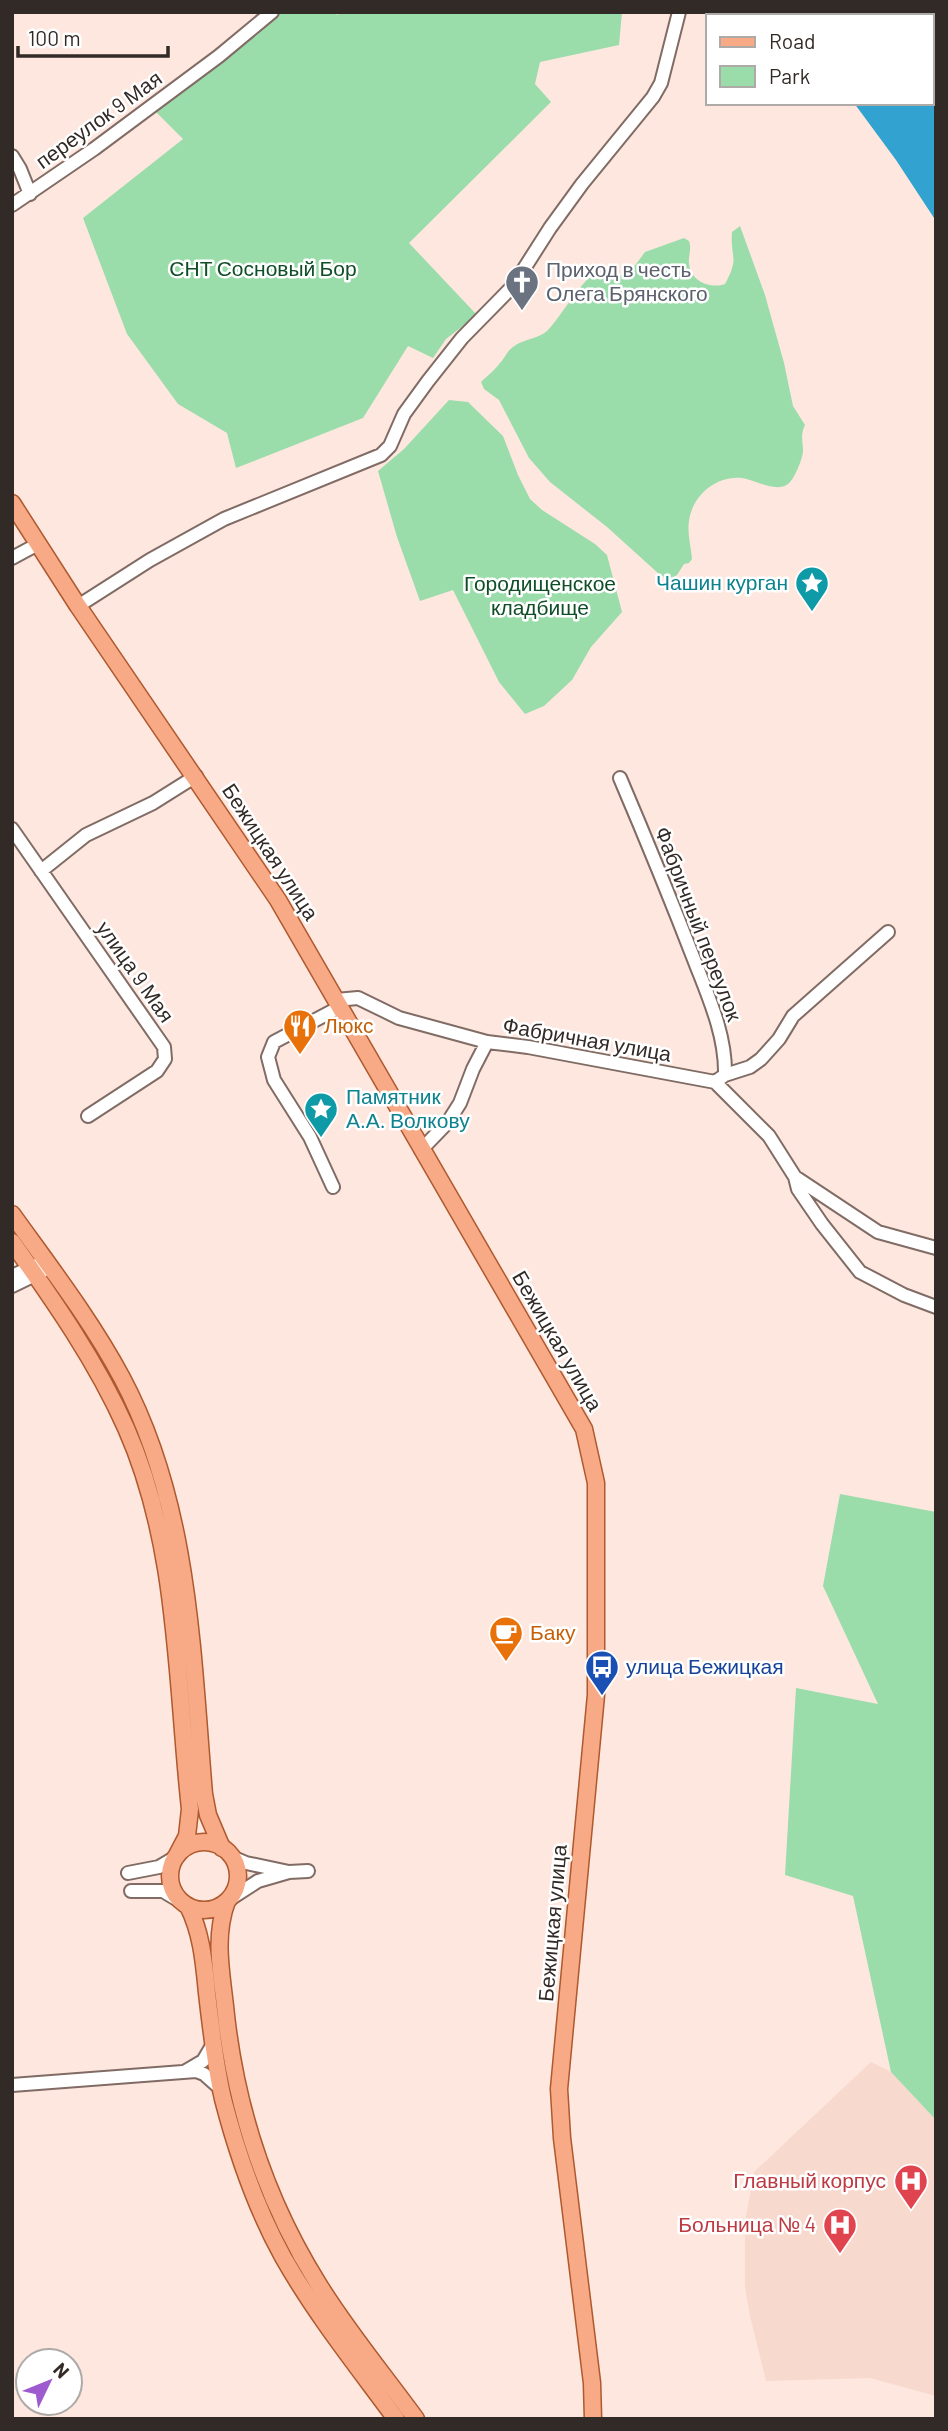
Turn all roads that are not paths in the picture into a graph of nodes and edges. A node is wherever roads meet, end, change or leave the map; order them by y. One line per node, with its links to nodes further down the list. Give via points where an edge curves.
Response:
1 (272, 12): 4 (street, переулок 9 Мая)
2 (679, 12): 9 (street, via 661,83 653,97 574,195 513,286 428,381 404,414 390,446 373,459 203,530)
3 (12, 156): 4 (street)
4 (30, 194): 5 (street, переулок 9 Мая)
5 (12, 205)
6 (12, 503): 7 (main road, Бежицкая улица)
7 (38, 544): 8 (street); 9 (main road, Бежицкая улица)
8 (12, 558)
9 (78, 606): 10 (main road, Бежицкая улица)
10 (196, 776): 13 (street, via 86,835); 15 (main road, Бежицкая улица, via 278,900)
11 (620, 778): 17 (street, Фабричный переулок, via 718,1023 726,1057)
12 (12, 829): 13 (street, улица 9 Мая)
13 (41, 871): 18 (street, улица 9 Мая, via 164,1046 165,1059 157,1071)
14 (888, 932): 17 (street, via 793,1016 761,1059)
15 (338, 1003): 16 (street, Фабричная улица, via 358,998 399,1018); 19 (main road, Бежицкая улица); 21 (street, via 274,1042 268,1057 274,1080 310,1137)
16 (487, 1042): 17 (street, Фабричная улица); 19 (street, via 460,1103)
17 (720, 1079): 20 (street, via 769,1136)
18 (88, 1116)
19 (421, 1150): 43 (main road, Бежицкая улица, via 584,1429 596,1483 596,1695 559,2089)
20 (795, 1177): 24 (street, via 878,1232); 28 (street, via 798,1189 860,1272)
21 (333, 1187)
22 (12, 1214): 25 (main road)
23 (12, 1242): 25 (main road)
24 (936, 1248)
25 (40, 1268): 26 (street); 27 (street); 29 (main road, via 94,1332 122,1378 143,1423 171,1507 189,1619 204,1794 208,1815); 30 (main road, via 127,1430 154,1510 170,1595 190,1809 187,1836)
26 (12, 1276)
27 (12, 1286)
28 (936, 1307)
29 (227, 1852): 30 (main road, via 213,1843 192,1844); 32 (street, via 253,1865); 35 (main road, via 238,1875)
30 (176, 1857): 33 (street, via 159,1867); 36 (main road, via 170,1878 179,1899)
31 (308, 1871): 32 (street)
32 (289, 1872): 35 (street, via 258,1881)
33 (128, 1873)
34 (131, 1891): 36 (street, via 163,1891)
35 (227, 1901): 36 (main road, via 208,1910); 42 (main road, via 218,1932 230,2053 260,2166 280,2214 321,2288)
36 (188, 1906): 37 (main road, via 200,1938)
37 (213, 2044): 38 (street, via 203,2061); 40 (main road)
38 (186, 2071): 39 (street); 40 (street, via 204,2074)
39 (12, 2085)
40 (221, 2089): 41 (main road, via 245,2172 283,2256 322,2319)
41 (396, 2419)
42 (416, 2419)
43 (593, 2419)

